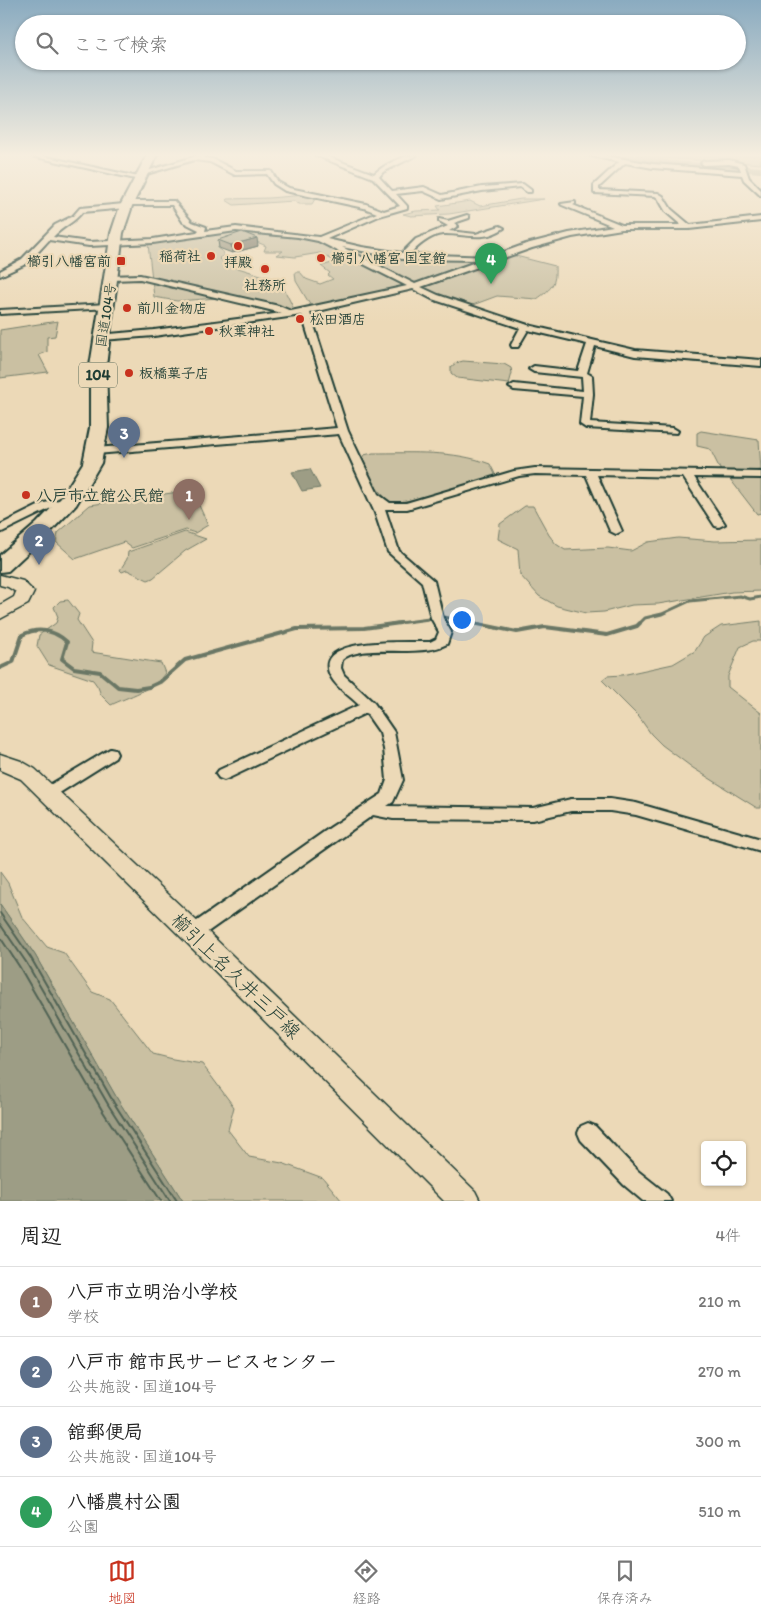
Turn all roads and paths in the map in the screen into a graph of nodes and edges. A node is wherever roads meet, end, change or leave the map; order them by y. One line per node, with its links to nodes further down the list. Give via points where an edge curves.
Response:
1 (79, 211): 18 (street)
2 (124, 211): 20 (highway, 国道104号 / 104)
3 (180, 211): 17 (street, via 194,228 203,229)
4 (379, 211): 8 (street)
5 (390, 211): 8 (street)
6 (582, 211): 12 (street)
7 (669, 211): 13 (street)
8 (384, 213): 19 (street)
9 (466, 217): 11 (street)
10 (761, 219): 13 (street)
11 (447, 223): 15 (street); 16 (street)
12 (622, 227): 13 (street); 22 (street, via 562,237)
13 (690, 227)
14 (500, 228): 15 (street, via 477,236)
15 (442, 232): 21 (street, via 419,241)
16 (471, 232)
17 (200, 234): 19 (street, via 258,230); 20 (street)
18 (48, 238): 20 (street, via 90,244); 23 (street, via 25,262)
19 (320, 239): 21 (street); 25 (street)
20 (116, 242): 24 (highway, 国道104号 / 104)
21 (402, 256): 22 (street, via 440,260)
22 (498, 258): 25 (street)
23 (0, 274)
24 (112, 278): 28 (highway, 国道104号 / 104); 31 (street, via 140,277 278,308)
25 (413, 287): 26 (street); 27 (street)
26 (379, 295): 27 (street); 30 (street)
27 (435, 297): 32 (street)
28 (107, 306): 29 (street); 33 (highway, 国道104号 / 104)
29 (0, 312)
30 (305, 312): 31 (street); 41 (street)
31 (290, 314): 33 (street)
32 (524, 327): 34 (street); 35 (street)
33 (102, 337): 43 (highway, 国道104号 / 104)
34 (592, 342): 36 (street, via 634,353); 38 (street)
35 (515, 344)
36 (761, 363)
37 (534, 369): 38 (street)
38 (582, 374): 40 (street, via 587,376)
39 (514, 386): 40 (street)
40 (588, 394): 42 (street, via 584,424)
41 (343, 431): 43 (street); 47 (street)
42 (673, 431)
43 (96, 452): 48 (highway, 国道104号 / 104)
44 (590, 471): 45 (street); 47 (street, via 518,473 407,506 387,506); 51 (street)
45 (687, 475): 46 (street); 49 (street)
46 (761, 475)
47 (374, 496): 55 (street, via 394,552 428,581 437,618 445,632 442,641 433,646 342,653 334,668 338,677)
48 (69, 501): 50 (street, via 48,505); 52 (highway, 国道104号 / 104)
49 (719, 524)
50 (0, 530)
51 (616, 532)
52 (0, 566)
53 (0, 580): 54 (main road, via 14,583 25,592 22,600)
54 (0, 612)
55 (369, 706): 58 (street); 60 (street, via 387,732 395,780 388,798)
56 (110, 754): 59 (street)
57 (0, 762): 59 (main road, 櫛引上名久井三戸線, via 28,774)
58 (224, 774)
59 (48, 793): 62 (main road, 櫛引上名久井三戸線)
60 (372, 809): 61 (street, via 392,813 533,814 571,806 610,805 644,811); 62 (street)
61 (761, 844)
62 (193, 933): 64 (main road, 櫛引上名久井三戸線)
63 (588, 1133): 65 (street, via 632,1178)
64 (465, 1201)
65 (660, 1201)

